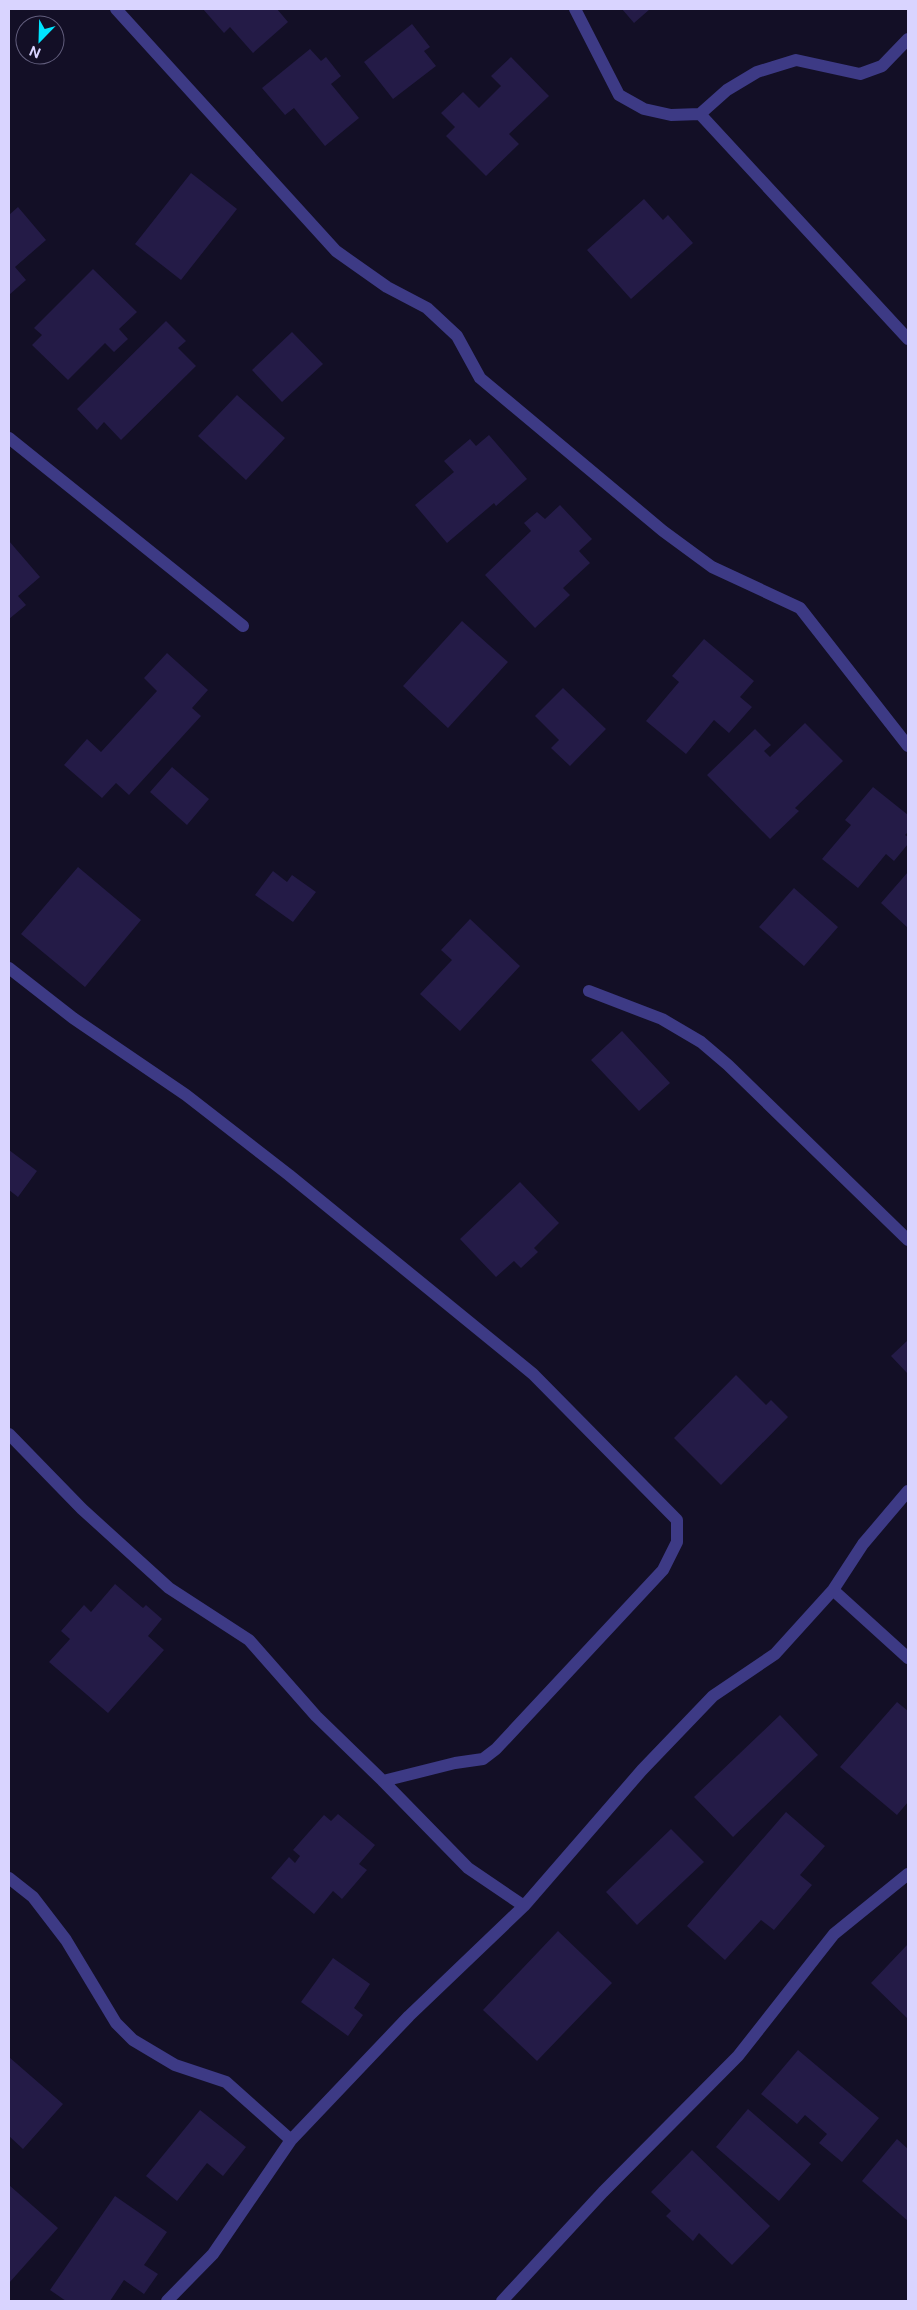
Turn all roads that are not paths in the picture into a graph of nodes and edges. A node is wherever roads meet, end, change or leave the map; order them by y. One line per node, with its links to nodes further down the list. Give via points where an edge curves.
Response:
1 (116, 9): 8 (street, via 336,251 387,287 427,308 457,336 480,378 663,531 712,567 800,608)
2 (575, 9): 4 (street, via 620,95 644,109 670,115)
3 (908, 38): 4 (street, via 882,66 860,74 796,60 757,72 727,90)
4 (700, 114): 5 (street)
5 (908, 339)
6 (9, 438): 7 (street)
7 (243, 626)
8 (908, 746)
9 (9, 968): 16 (street, via 275,1164 533,1374 677,1520 677,1542 663,1570 496,1750 483,1759)
10 (589, 991): 11 (street, via 662,1019 701,1042 755,1090)
11 (908, 1240)
12 (9, 1434): 16 (street, via 82,1509 169,1588 249,1640 316,1716)
13 (908, 1491): 14 (street, via 863,1544)
14 (833, 1590): 15 (street); 19 (street, via 775,1654 713,1696 642,1770)
15 (908, 1658)
16 (383, 1781): 19 (street, via 468,1868)
17 (908, 1876): 22 (street, via 834,1934 738,2056 602,2192)
18 (9, 1878): 20 (street, via 33,1897 66,1940 116,2023 133,2040 175,2065 226,2082)
19 (524, 1906): 20 (street, via 409,2016)
20 (291, 2140): 21 (street, via 213,2254)
21 (167, 2301)
22 (502, 2301)

